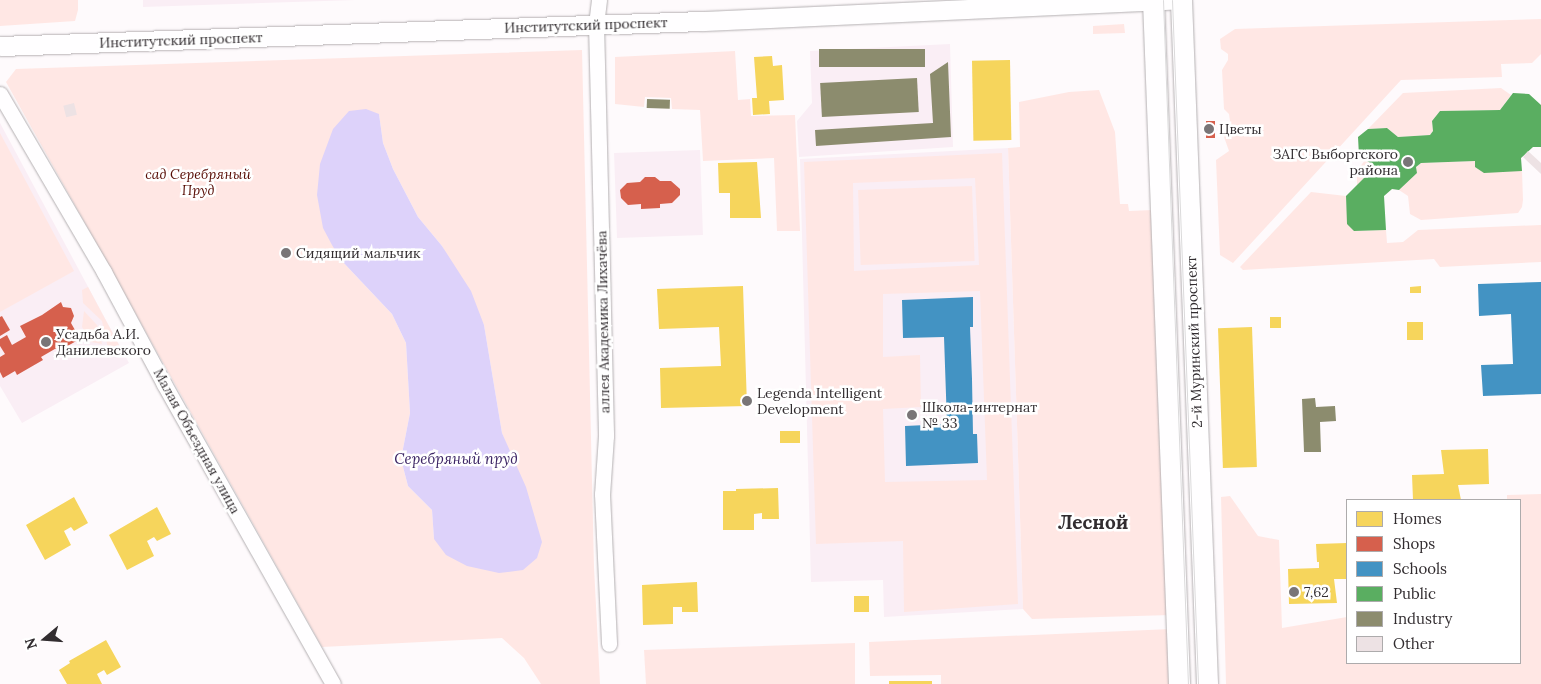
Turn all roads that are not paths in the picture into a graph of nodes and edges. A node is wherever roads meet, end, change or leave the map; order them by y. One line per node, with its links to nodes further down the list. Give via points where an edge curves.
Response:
1 (599, 0): 5 (street, аллея Академика Лихачёва)
2 (1154, 0): 3 (street, Институтский проспект); 5 (street, Институтский проспект); 10 (main road, 2-й Муринский проспект)
3 (1171, 0)
4 (1182, 0): 11 (main road, 2-й Муринский проспект)
5 (596, 24): 6 (street, Институтский проспект); 8 (street, аллея Академика Лихачёва, via 606,436 602,494)
6 (0, 46)
7 (0, 94): 9 (street, Малая Объездная улица, via 104,272)
8 (609, 644)
9 (332, 684)
10 (1179, 684)
11 (1207, 684)

